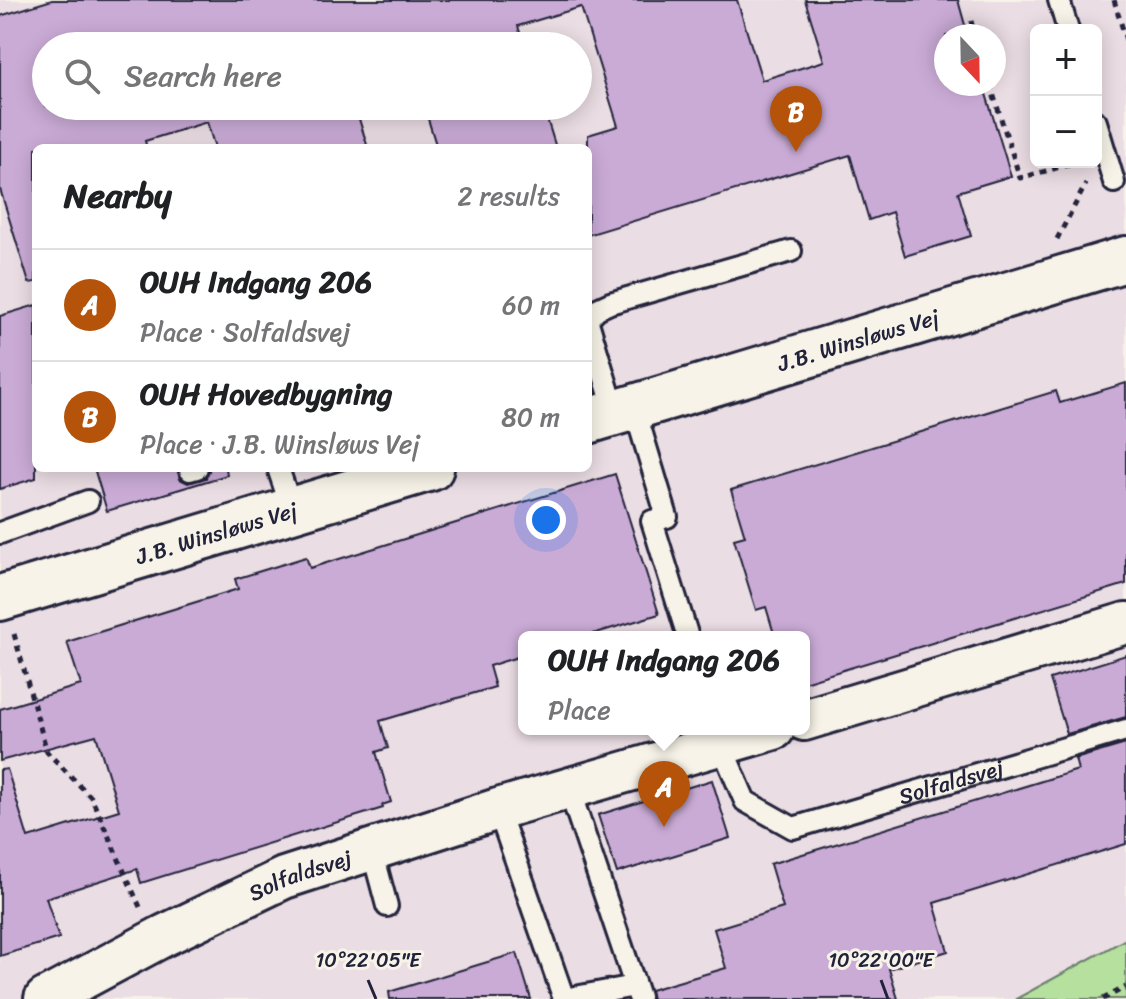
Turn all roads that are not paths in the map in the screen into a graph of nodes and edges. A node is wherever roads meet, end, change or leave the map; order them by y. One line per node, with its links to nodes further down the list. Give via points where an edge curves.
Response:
1 (1059, 0): 2 (lane)
2 (1066, 24)
3 (1102, 144): 4 (lane)
4 (1114, 182)
5 (791, 251): 7 (lane, via 610,303)
6 (1126, 259): 9 (street, J.B. Winsløws Vej)
7 (592, 315)
8 (592, 336): 9 (lane)
9 (612, 413): 17 (lane, via 667,517 652,521)
10 (279, 472): 13 (lane)
11 (418, 472): 13 (street, J.B. Winsløws Vej)
12 (88, 501): 14 (lane)
13 (292, 510): 15 (street, J.B. Winsløws Vej)
14 (0, 533)
15 (2, 597)
16 (1126, 623): 18 (street)
17 (686, 631)
18 (810, 718)
19 (1126, 730): 20 (lane, Solfaldsvej, via 793,828 745,801)
20 (718, 737): 21 (street, Solfaldsvej)
21 (569, 789): 22 (street, Solfaldsvej); 25 (lane)
22 (498, 809): 23 (street, Solfaldsvej); 25 (lane, via 564,999)
23 (372, 850): 24 (lane); 26 (street, Solfaldsvej, via 284,878)
24 (387, 906)
25 (637, 993)
26 (45, 999)

